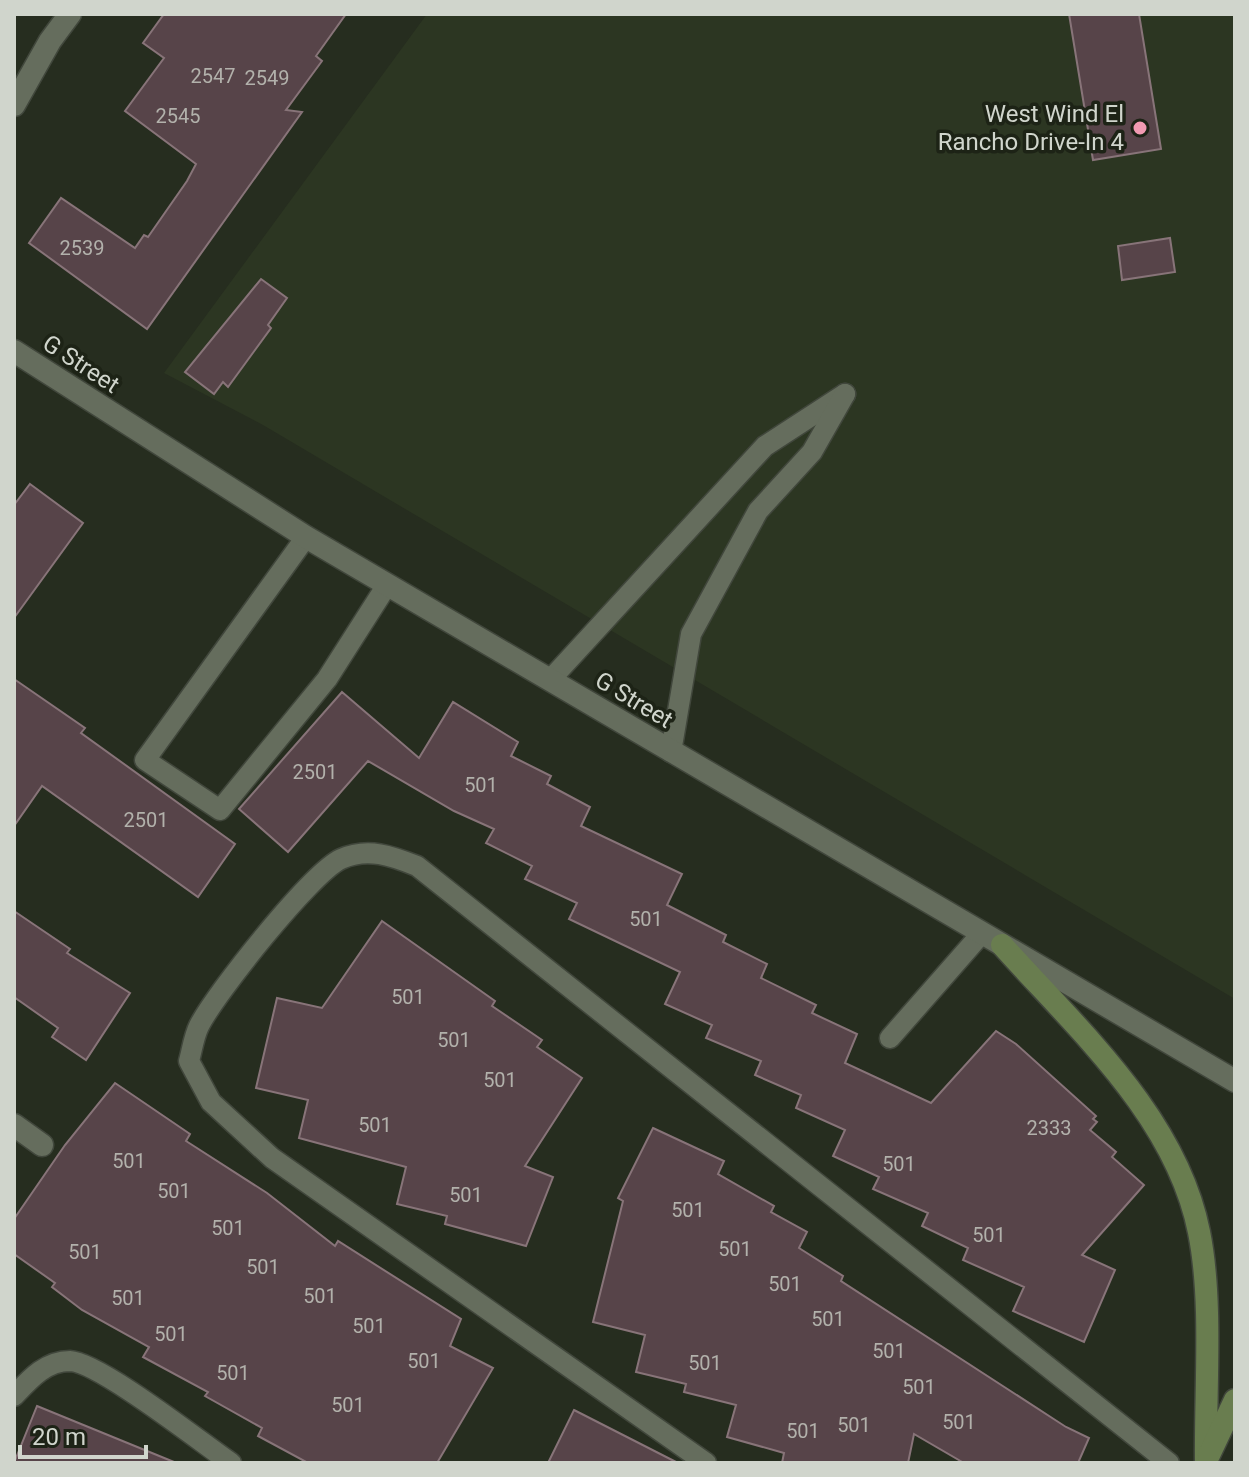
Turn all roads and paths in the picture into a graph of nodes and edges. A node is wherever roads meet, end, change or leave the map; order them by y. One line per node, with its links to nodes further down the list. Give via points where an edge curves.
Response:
1 (70, 14): 2 (street)
2 (14, 105)
3 (14, 351): 4 (street, G Street)
4 (306, 537): 5 (street, G Street); 5 (lane, via 145,760 220,810 327,679)
5 (387, 585): 6 (street, G Street)
6 (550, 680): 7 (street, G Street); 7 (lane, via 765,446 845,394 812,452 758,511 691,634)
7 (671, 752): 8 (street, G Street)
8 (982, 933): 9 (street, G Street); 10 (lane)
9 (1002, 945): 11 (street, G Street); 16 (main road, via 1148,1115 1184,1182 1203,1257)
10 (890, 1038)
11 (1235, 1081)
12 (14, 1125): 13 (street)
13 (42, 1145)
14 (14, 1396): 17 (lane, via 38,1370 70,1361 104,1375)
15 (1235, 1400): 16 (main road)
16 (1206, 1462)
17 (231, 1463)
18 (706, 1463): 19 (lane, via 272,1158 211,1102 189,1061 199,1026 307,887 341,859 380,851 417,866)
19 (1169, 1463)

